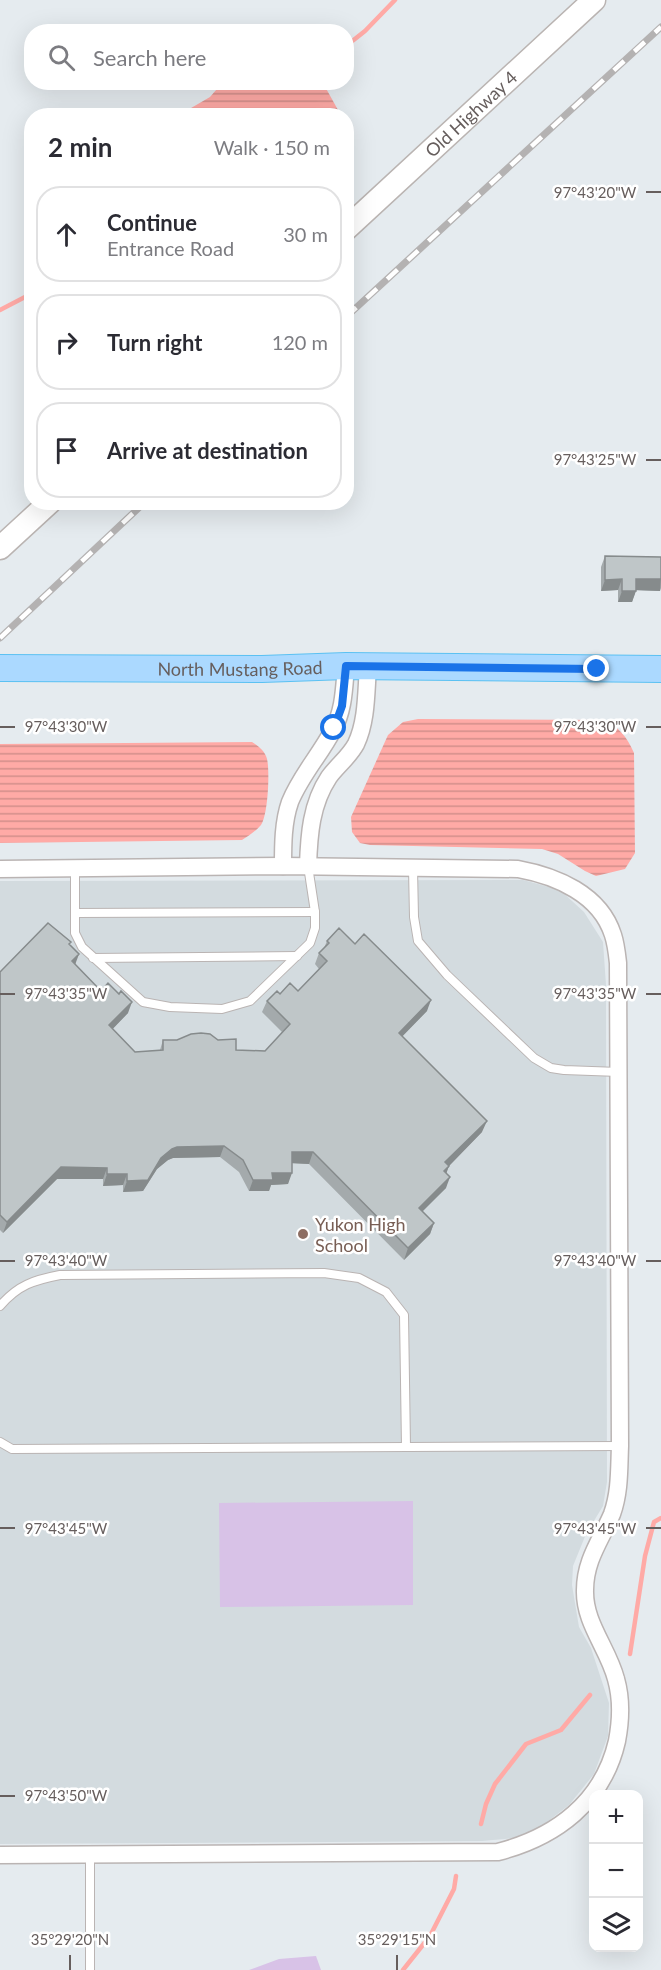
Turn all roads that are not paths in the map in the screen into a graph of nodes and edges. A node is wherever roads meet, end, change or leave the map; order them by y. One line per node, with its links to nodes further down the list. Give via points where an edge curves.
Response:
1 (594, 0): 2 (main road, Old Highway 4)
2 (354, 222)
3 (41, 510): 4 (main road)
4 (0, 549)
5 (357, 666): 6 (main road, North Mustang Road); 7 (main road, North Mustang Road); 8 (street, via 334,728 303,774 290,803); 9 (street, via 362,728 356,745 329,777 317,803 309,829)
6 (0, 668)
7 (661, 669)
8 (283, 866): 9 (street); 10 (street)
9 (308, 866): 11 (street); 13 (lane)
10 (75, 868): 12 (street); 14 (lane)
11 (413, 868): 17 (lane, via 418,941 447,975 534,1058 551,1068); 17 (street, via 518,869 539,873 561,881 597,907 613,934 618,963)
12 (0, 869)
13 (315, 912): 14 (lane); 15 (lane, via 310,943)
14 (75, 913): 16 (lane, via 75,933)
15 (297, 956): 16 (lane); 16 (lane, via 250,1001 222,1009 143,1002)
16 (93, 958)
17 (619, 1072): 20 (street)
18 (0, 1306): 21 (lane, via 33,1280 60,1275 324,1273 359,1278 387,1292 404,1315)
19 (0, 1442): 21 (lane, via 12,1449)
20 (620, 1446): 21 (lane); 23 (street, via 617,1498 589,1561 585,1597 592,1627 616,1676 620,1724 614,1754 599,1787 577,1813 532,1841 479,1854)
21 (406, 1447)
22 (0, 1855): 23 (street)
23 (90, 1855): 24 (lane)
24 (90, 1970)

